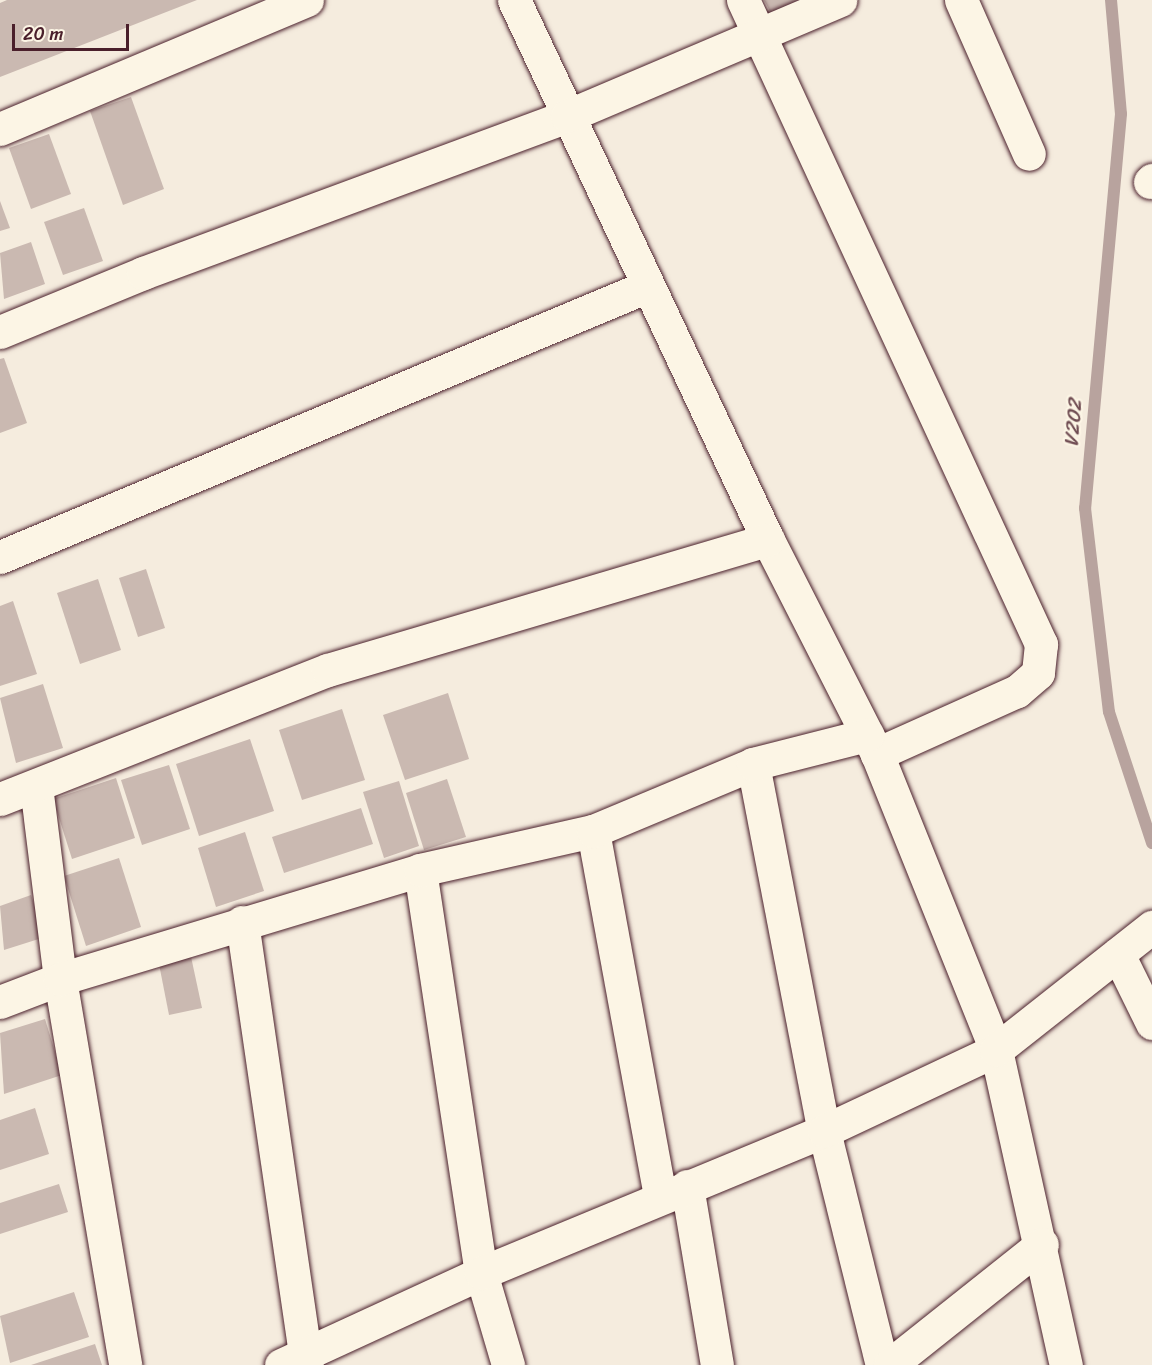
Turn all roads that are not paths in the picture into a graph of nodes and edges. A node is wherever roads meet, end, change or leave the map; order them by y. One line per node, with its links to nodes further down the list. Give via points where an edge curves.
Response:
1 (307, 0): 6 (street)
2 (514, 0): 8 (street)
3 (743, 0): 7 (street)
4 (840, 0): 7 (street)
5 (961, 0): 10 (street)
6 (248, 11): 9 (street)
7 (760, 35): 8 (street); 15 (street, via 1041,644 1038,673 1017,691)
8 (567, 116): 11 (street); 12 (street, via 143,273)
9 (0, 129)
10 (1029, 154)
11 (648, 286): 13 (street); 14 (street)
12 (0, 332)
13 (768, 540): 15 (street); 17 (street, via 328,670)
14 (3, 546)
15 (872, 745): 16 (street); 27 (street)
16 (753, 764): 19 (street); 28 (street)
17 (36, 786): 18 (street); 24 (street)
18 (0, 799)
19 (593, 831): 20 (street); 29 (street)
20 (420, 870): 21 (street); 31 (street)
21 (242, 922): 24 (street); 32 (street)
22 (1152, 927): 23 (street)
23 (1118, 954): 26 (street); 27 (street)
24 (60, 979): 25 (street); 33 (street)
25 (0, 1002)
26 (1152, 1023)
27 (996, 1050): 28 (street); 30 (street)
28 (824, 1131): 29 (street); 36 (street)
29 (673, 1192): 31 (street); 35 (street)
30 (1042, 1244): 37 (street); 38 (street)
31 (481, 1273): 32 (street); 34 (street)
32 (297, 1361)
33 (125, 1365)
34 (508, 1365)
35 (717, 1365)
36 (882, 1365)
37 (890, 1365)
38 (1066, 1365)

